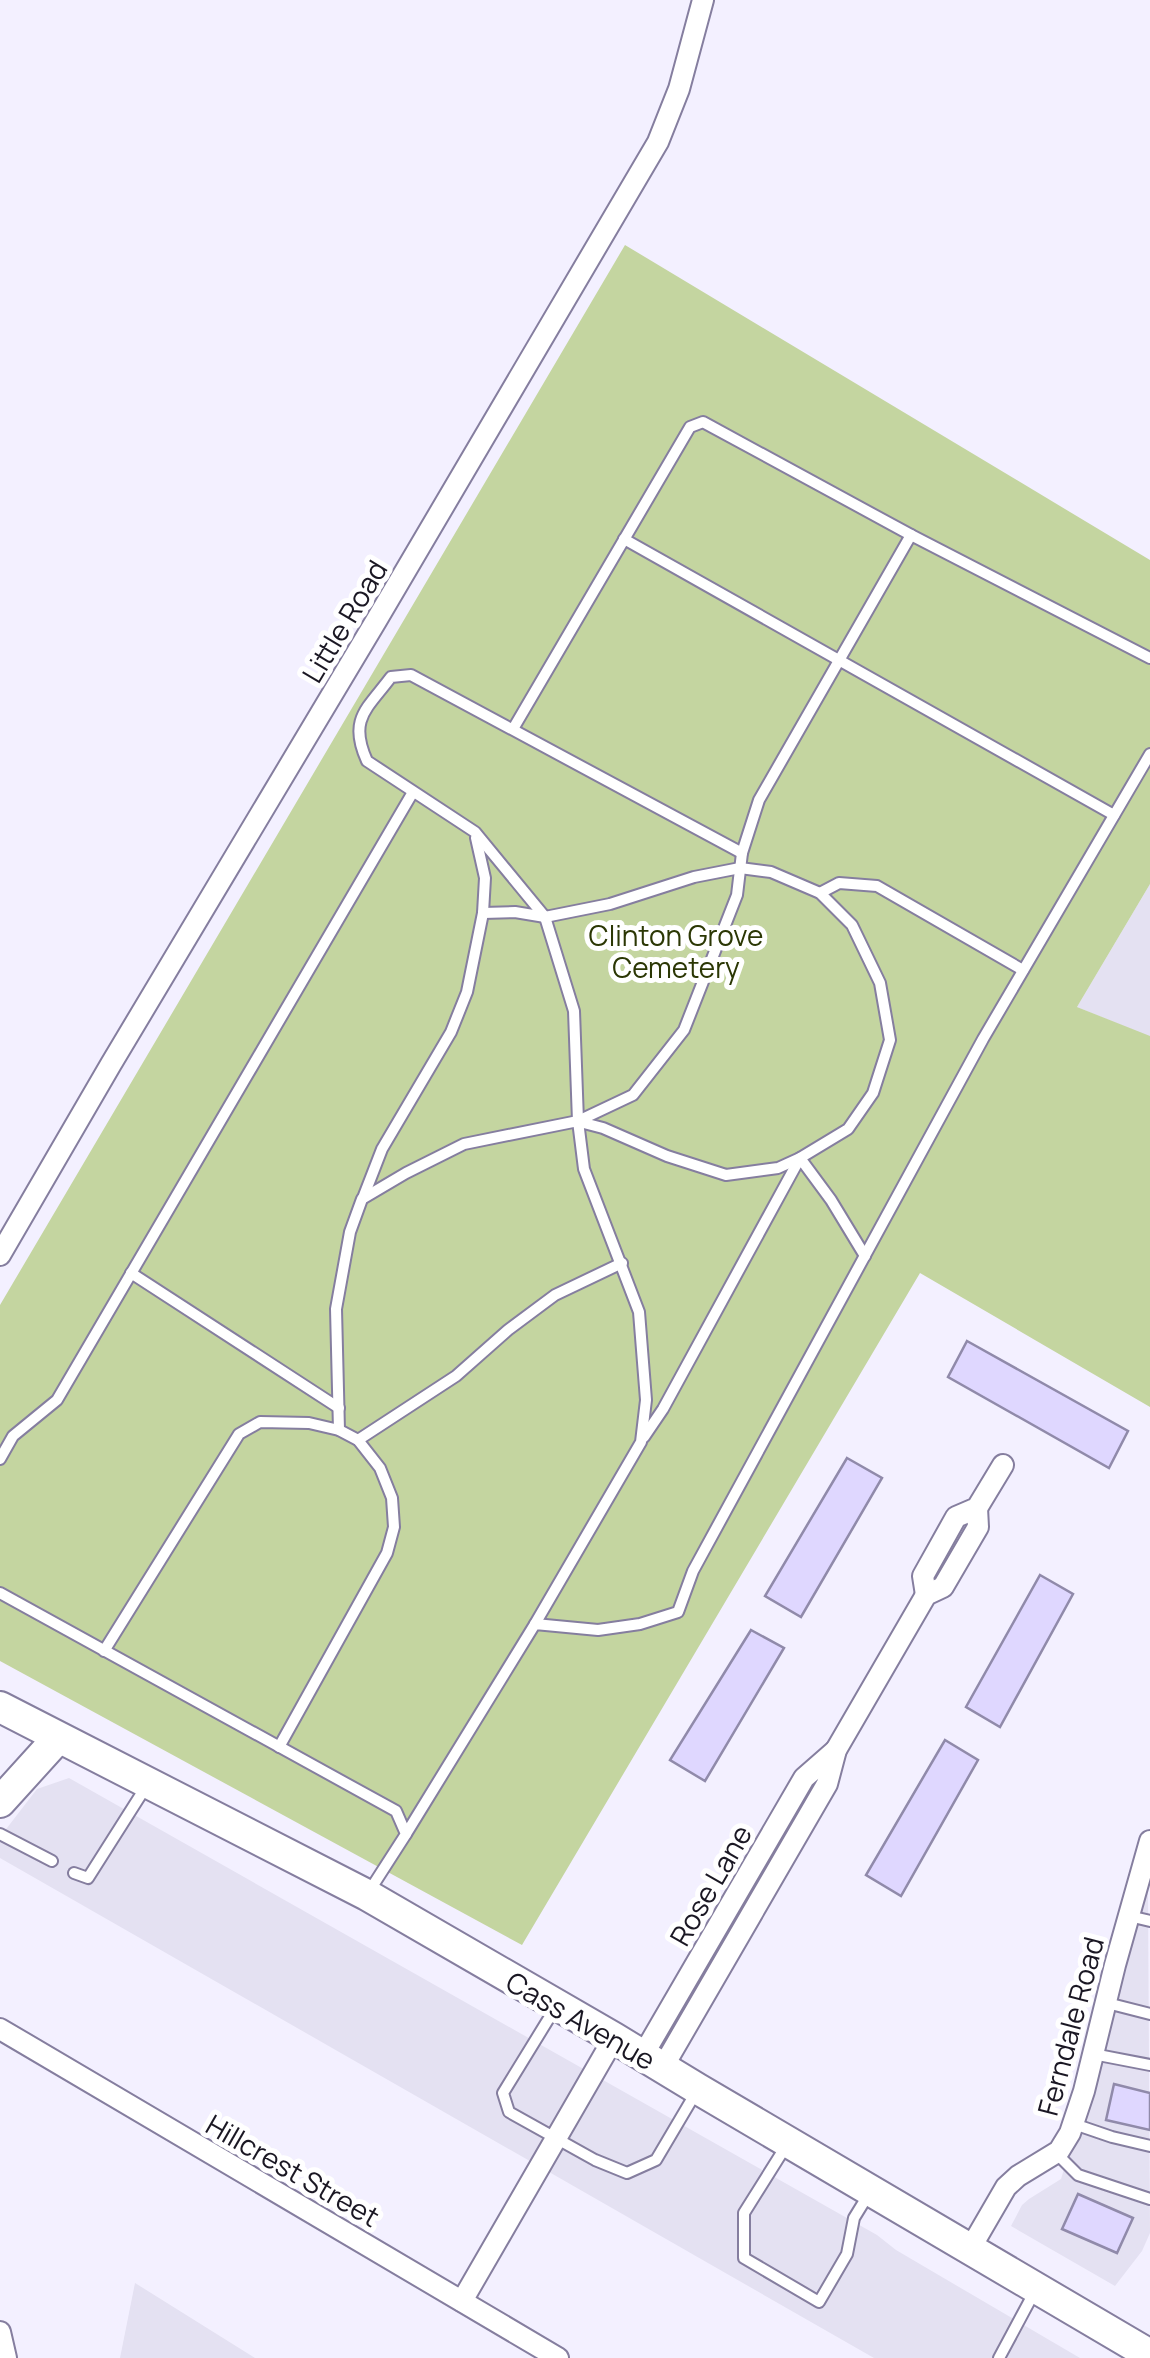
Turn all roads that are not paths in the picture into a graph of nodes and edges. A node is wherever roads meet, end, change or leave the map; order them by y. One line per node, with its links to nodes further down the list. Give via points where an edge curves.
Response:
1 (703, 0): 20 (street, Little Road, via 658,142)
2 (911, 535): 3 (lane, via 703,422 690,427); 4 (lane); 5 (lane)
3 (624, 539): 5 (lane); 6 (lane)
4 (1150, 658)
5 (839, 661): 9 (lane); 11 (lane, via 759,800)
6 (513, 729): 8 (lane, via 410,674 391,676 358,721 360,745 367,761); 11 (lane)
7 (1150, 754): 9 (lane)
8 (413, 792): 10 (lane); 23 (lane)
9 (1114, 815): 16 (lane)
10 (475, 832): 14 (lane, via 485,878); 15 (lane)
11 (742, 852): 12 (lane)
12 (740, 868): 13 (lane, via 772,872); 15 (lane); 17 (lane, via 737,895 684,1030 634,1095)
13 (820, 893): 16 (lane, via 838,883 877,886); 18 (lane, via 852,925 880,982 890,1040 873,1093 848,1129)
14 (483, 913): 15 (lane); 19 (lane, via 467,992)
15 (545, 917): 17 (lane, via 574,1011)
16 (1023, 970): 21 (lane)
17 (578, 1121): 18 (lane, via 726,1174 778,1168); 19 (lane, via 464,1144); 22 (lane, via 584,1168)
18 (800, 1158): 21 (lane); 27 (lane)
19 (362, 1199): 24 (lane, via 336,1309)
20 (0, 1255)
21 (865, 1256): 31 (lane, via 693,1572 678,1612 598,1630)
22 (622, 1263): 26 (lane, via 555,1295 456,1376); 27 (lane, via 639,1312 646,1400)
23 (131, 1274): 24 (lane); 28 (lane, via 57,1400 13,1436)
24 (338, 1408): 25 (lane)
25 (339, 1430): 26 (lane); 32 (lane, via 260,1422 238,1434)
26 (358, 1440): 35 (lane, via 380,1468 394,1527 387,1553)
27 (641, 1442): 31 (lane)
28 (0, 1459)
29 (1003, 1465): 52 (street, Rose Lane, via 943,1587 926,1594 836,1750 804,1778)
30 (0, 1593): 32 (lane)
31 (534, 1624): 39 (lane)
32 (104, 1651): 35 (lane)
33 (0, 1707): 34 (main road, Cass Avenue)
34 (58, 1738): 36 (main road, Cass Avenue); 37 (main road)
35 (279, 1747): 39 (lane, via 396,1812)
36 (148, 1784): 42 (lane, via 88,1878); 44 (main road, Cass Avenue)
37 (0, 1802)
38 (0, 1834): 41 (lane)
39 (406, 1834): 44 (lane)
40 (1150, 1840): 43 (street, Ferndale Road)
41 (52, 1861)
42 (74, 1873)
43 (1145, 1879): 45 (street, Ferndale Road)
44 (367, 1895): 47 (main road, Cass Avenue)
45 (1140, 1918): 46 (street, Ferndale Road)
46 (1106, 2003): 48 (lane); 51 (street, Ferndale Road)
47 (558, 2005): 50 (main road, Cass Avenue); 56 (lane, via 504,2093 510,2112)
48 (1150, 2014)
49 (0, 2030): 64 (street, Hillcrest Street)
50 (614, 2038): 52 (main road, Cass Avenue); 56 (street)
51 (1093, 2054): 53 (lane); 55 (street, Ferndale Road)
52 (653, 2061): 54 (main road, Cass Avenue)
53 (1150, 2065)
54 (698, 2090): 56 (lane, via 656,2160 627,2172); 57 (main road, Cass Avenue)
55 (1074, 2124): 58 (lane); 59 (street, Ferndale Road)
56 (556, 2138): 64 (street)
57 (789, 2141): 60 (main road, Cass Avenue); 60 (lane, via 744,2213 744,2258 819,2302)
58 (1150, 2146)
59 (1056, 2153): 61 (lane, via 1078,2175); 62 (street, Ferndale Road, via 1006,2187)
60 (871, 2191): 62 (main road, Cass Avenue)
61 (1150, 2199)
62 (970, 2249): 63 (main road, Cass Avenue)
63 (1037, 2288): 65 (main road, Cass Avenue); 67 (lane)
64 (462, 2301): 66 (street, Hillcrest Street)
65 (1150, 2355)
66 (558, 2358)
67 (999, 2358)

